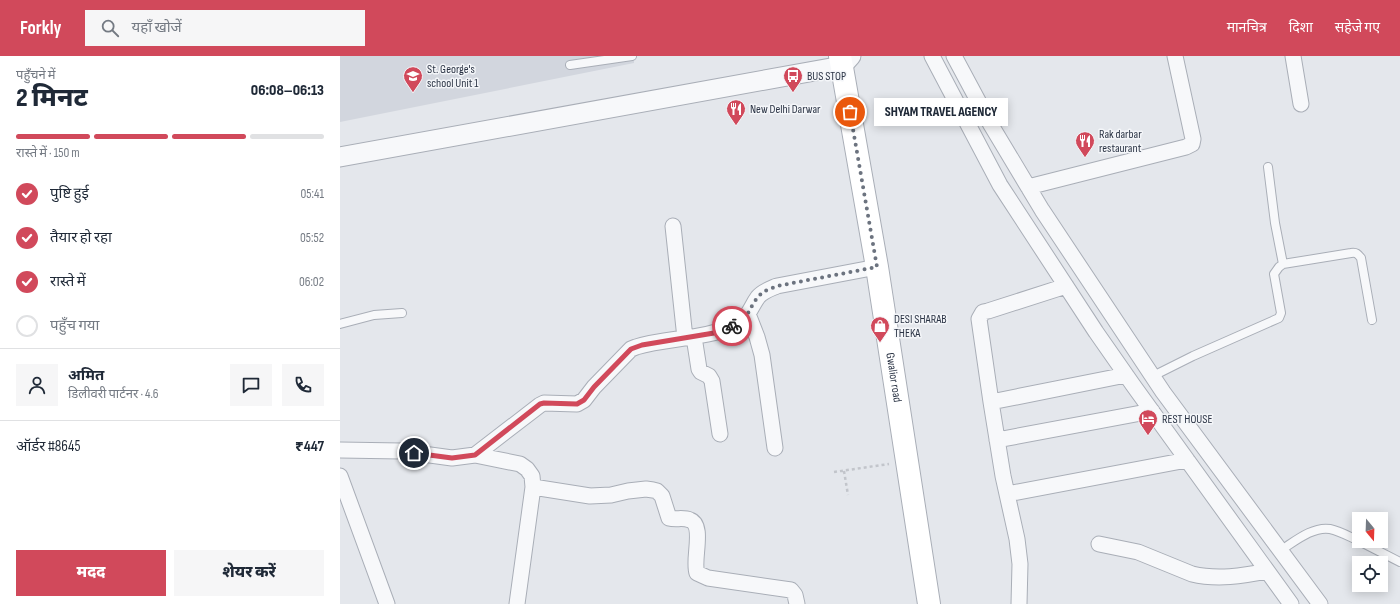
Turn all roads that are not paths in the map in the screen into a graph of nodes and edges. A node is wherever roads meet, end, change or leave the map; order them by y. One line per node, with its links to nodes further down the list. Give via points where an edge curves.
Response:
1 (632, 56): 7 (lane)
2 (932, 56): 15 (street, via 1000,185)
3 (954, 56): 11 (street)
4 (1175, 56): 11 (street, via 1192,144)
5 (1293, 56): 8 (street)
6 (844, 59): 9 (street); 14 (main road, Gwalior road)
7 (570, 65)
8 (1301, 104)
9 (340, 157)
10 (1268, 167): 13 (lane)
11 (1028, 186): 22 (street)
12 (673, 226): 20 (street)
13 (1283, 264): 18 (lane, via 1355,252 1361,258); 22 (lane, via 1274,274 1281,313 1279,318)
14 (877, 267): 17 (street, via 771,288 759,296); 43 (main road, Gwalior road)
15 (1066, 286): 21 (street); 23 (street, via 988,310 981,315 979,325)
16 (402, 313): 19 (lane, via 374,315)
17 (748, 314): 20 (street, via 744,320 730,327); 27 (street, via 762,355)
18 (1372, 320)
19 (340, 324)
20 (690, 338): 25 (street, via 700,372 709,376 712,381); 29 (street, via 631,349 582,402 540,404)
21 (1126, 375): 23 (street); 24 (street)
22 (1153, 376): 37 (street)
23 (991, 402): 26 (street)
24 (1152, 411): 26 (street); 30 (street)
25 (720, 434)
26 (997, 440): 33 (street)
27 (775, 448)
28 (340, 450): 29 (street, via 401,451 452,458)
29 (475, 455): 32 (street, via 520,464 532,476)
30 (1187, 460): 33 (street); 39 (street)
31 (340, 476): 40 (street)
32 (533, 487): 41 (street); 42 (street, via 590,496 646,489 657,491 662,496 669,518 690,520 697,529 697,573 708,578 791,590)
33 (1007, 494): 44 (street, via 1018,539)
34 (1352, 538): 37 (lane, via 1323,529 1310,532)
35 (1099, 544): 39 (street, via 1138,552 1201,576 1238,577)
36 (1373, 548): 38 (lane)
37 (1281, 550): 46 (street)
38 (1400, 562)
39 (1267, 571): 45 (street)
40 (387, 604)
41 (516, 604)
42 (797, 604)
43 (929, 604)
44 (1019, 604)
45 (1291, 604)
46 (1320, 604)

